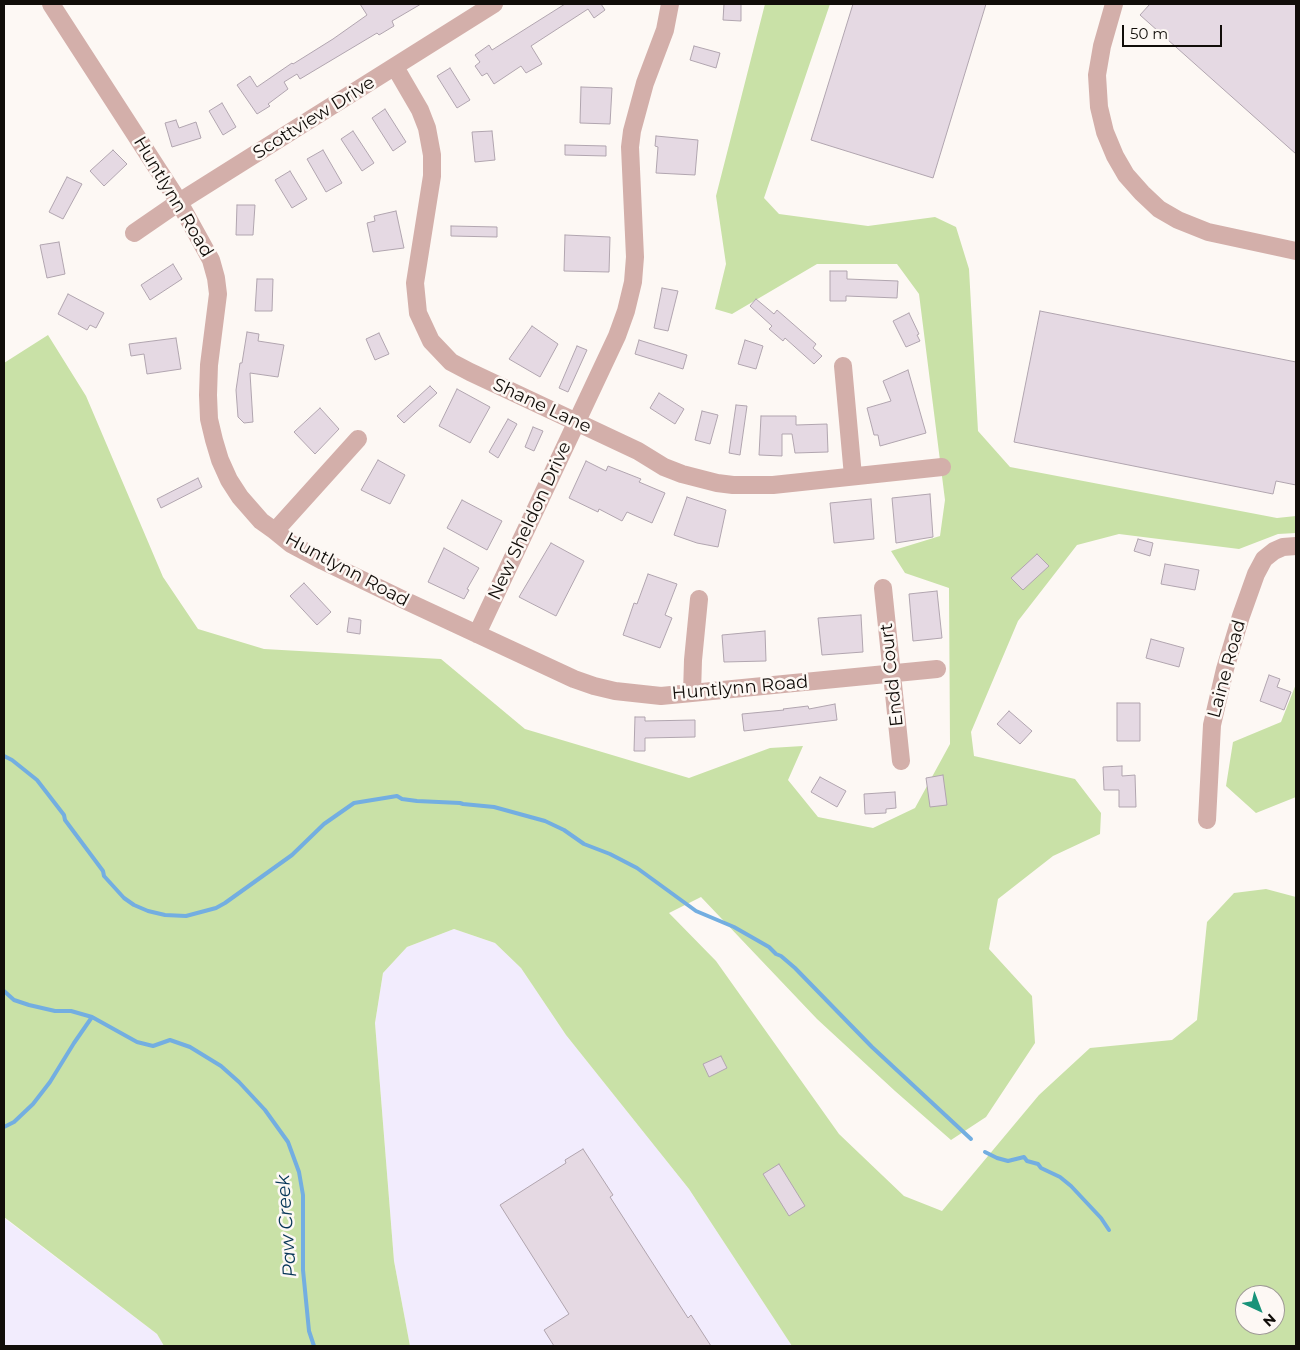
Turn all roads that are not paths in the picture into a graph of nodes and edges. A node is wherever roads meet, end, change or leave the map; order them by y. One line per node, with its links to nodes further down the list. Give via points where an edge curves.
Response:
1 (52, 4): 6 (street, Huntlynn Road)
2 (494, 4): 5 (street, Scottview Drive)
3 (670, 4): 10 (street, New Sheldon Drive, via 665,30 645,82 630,147 635,257 633,282 617,336)
4 (1114, 4): 8 (street, via 1097,75 1099,107 1105,132 1126,175 1159,209 1178,220 1208,232)
5 (395, 67): 6 (street, Scottview Drive); 10 (street, Shane Lane, via 420,110 432,155 432,176 415,283 418,313 424,328 431,341 451,362)
6 (179, 202): 7 (street, Scottview Drive); 14 (street, Huntlynn Road, via 211,260 216,278 217,309 208,395 214,440 229,480 240,497)
7 (134, 233)
8 (1296, 251)
9 (843, 366): 13 (street)
10 (576, 423): 13 (street, Shane Lane, via 682,474 717,483 773,485); 18 (street, New Sheldon Drive)
11 (358, 439): 14 (street)
12 (942, 467): 13 (street, Shane Lane)
13 (853, 476)
14 (275, 531): 18 (street, Huntlynn Road, via 323,562)
15 (1296, 546): 23 (street, Laine Road, via 1283,547 1264,560 1241,616 1212,725)
16 (883, 588): 20 (street, Endd Court)
17 (699, 599): 21 (street)
18 (477, 634): 21 (street, Huntlynn Road, via 594,686 638,695)
19 (937, 669): 20 (street, Huntlynn Road)
20 (892, 674): 21 (street, Huntlynn Road); 22 (street, Endd Court)
21 (692, 693)
22 (901, 761)
23 (1207, 820)

